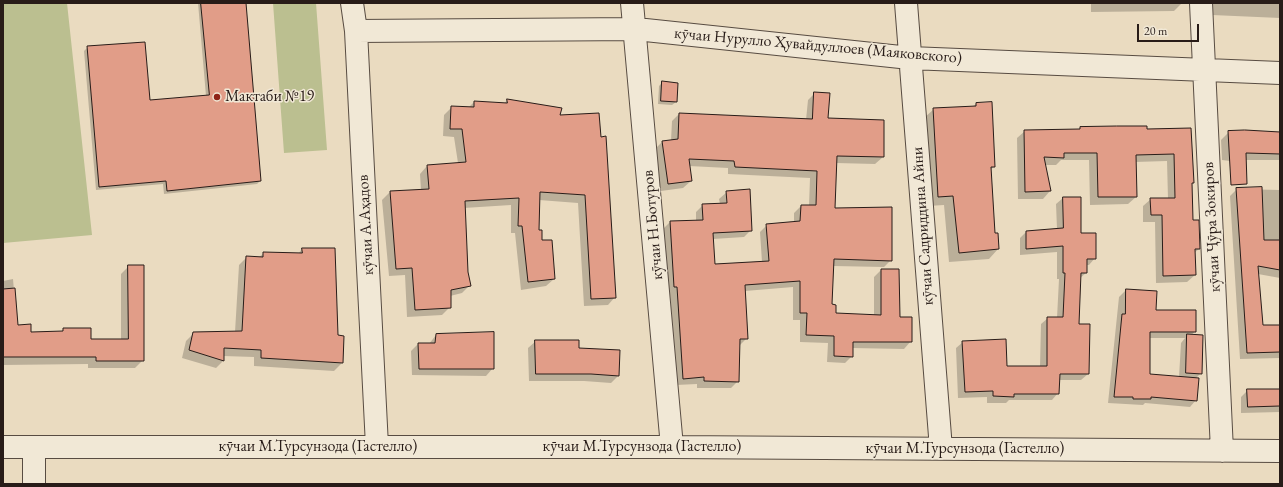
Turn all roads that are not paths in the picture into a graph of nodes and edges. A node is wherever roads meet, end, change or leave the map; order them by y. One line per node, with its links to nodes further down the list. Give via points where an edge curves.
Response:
1 (352, 3): 6 (street, кӯчаи А.Аҳадов)
2 (632, 3): 5 (street, кӯчаи Н.Ботуров)
3 (906, 3): 7 (street, кӯчаи Садриддина Айни)
4 (1201, 3): 8 (street, кӯчаи Ҷӯра Зокиров)
5 (636, 29): 6 (street, кӯчаи Нурулло Ҳувайдуллоев (Маяковского)); 7 (street, кӯчаи Нурулло Ҳувайдуллоев (Маяковского)); 13 (street, кӯчаи Н.Ботуров)
6 (356, 31): 10 (street, кӯчаи А.Аҳадов)
7 (910, 58): 8 (street, кӯчаи Нурулло Ҳувайдуллоев (Маяковского)); 14 (street, кӯчаи Садриддина Айни)
8 (1205, 70): 9 (street, кӯчаи Нурулло Ҳувайдуллоев (Маяковского)); 15 (street, кӯчаи Ҷӯра Зокиров)
9 (1280, 73)
10 (377, 446): 12 (street, кӯчаи М.Турсунзода (Гастелло)); 13 (street, кӯчаи М.Турсунзода (Гастелло))
11 (3, 447): 12 (street, кӯчаи М.Турсунзода (Гастелло))
12 (34, 447): 17 (street)
13 (672, 447): 14 (street, кӯчаи М.Турсунзода (Гастелло))
14 (941, 449): 15 (street, кӯчаи М.Турсунзода (Гастелло))
15 (1222, 451): 16 (street, кӯчаи М.Турсунзода (Гастелло))
16 (1280, 451)
17 (34, 484)

